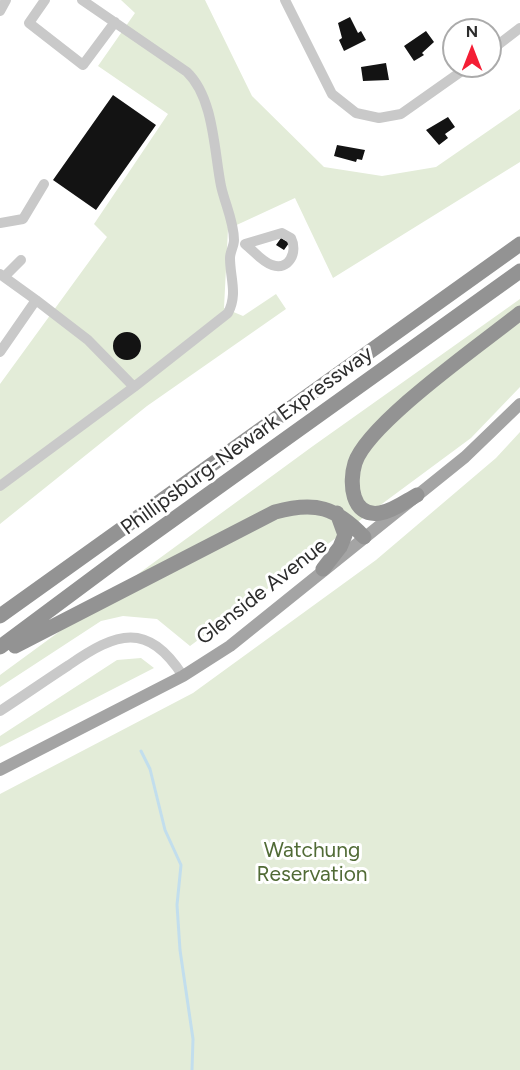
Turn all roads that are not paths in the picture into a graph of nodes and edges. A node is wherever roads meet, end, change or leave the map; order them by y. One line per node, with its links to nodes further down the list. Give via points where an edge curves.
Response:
1 (6, 0): 5 (street)
2 (45, 0): 6 (street, via 28,23 83,65)
3 (82, 0): 6 (street)
4 (285, 0): 9 (street, via 332,94 356,113 379,118 401,114)
5 (0, 11)
6 (115, 22): 19 (street, via 187,72 198,86 214,136 221,188 240,243 230,259 233,301 228,313)
7 (520, 28): 8 (street)
8 (502, 42)
9 (452, 78)
10 (44, 184): 11 (street, via 23,219)
11 (0, 223)
12 (520, 244): 27 (highway, Phillipsburg-Newark Expressway)
13 (21, 260): 15 (street)
14 (520, 271): 28 (highway, Phillipsburg-Newark Expressway)
15 (2, 276): 16 (street)
16 (36, 300): 18 (street); 19 (street, via 88,340)
17 (520, 313): 23 (highway, via 374,433 355,463)
18 (0, 352)
19 (134, 387): 21 (street)
20 (520, 404): 22 (main road, Glenside Avenue, via 465,457)
21 (0, 486)
22 (417, 495): 23 (highway, via 380,513 365,511); 25 (main road, Glenside Avenue)
23 (355, 502): 25 (highway)
24 (337, 513): 25 (highway); 26 (highway, via 345,535); 29 (highway, via 301,506 261,517)
25 (368, 534): 26 (main road, Glenside Avenue)
26 (323, 569): 30 (main road, Glenside Avenue, via 230,646)
27 (0, 616)
28 (0, 647)
29 (0, 655)
30 (183, 676): 31 (street, via 169,656 150,640 111,639); 32 (main road, Glenside Avenue)
31 (0, 711)
32 (0, 770)

